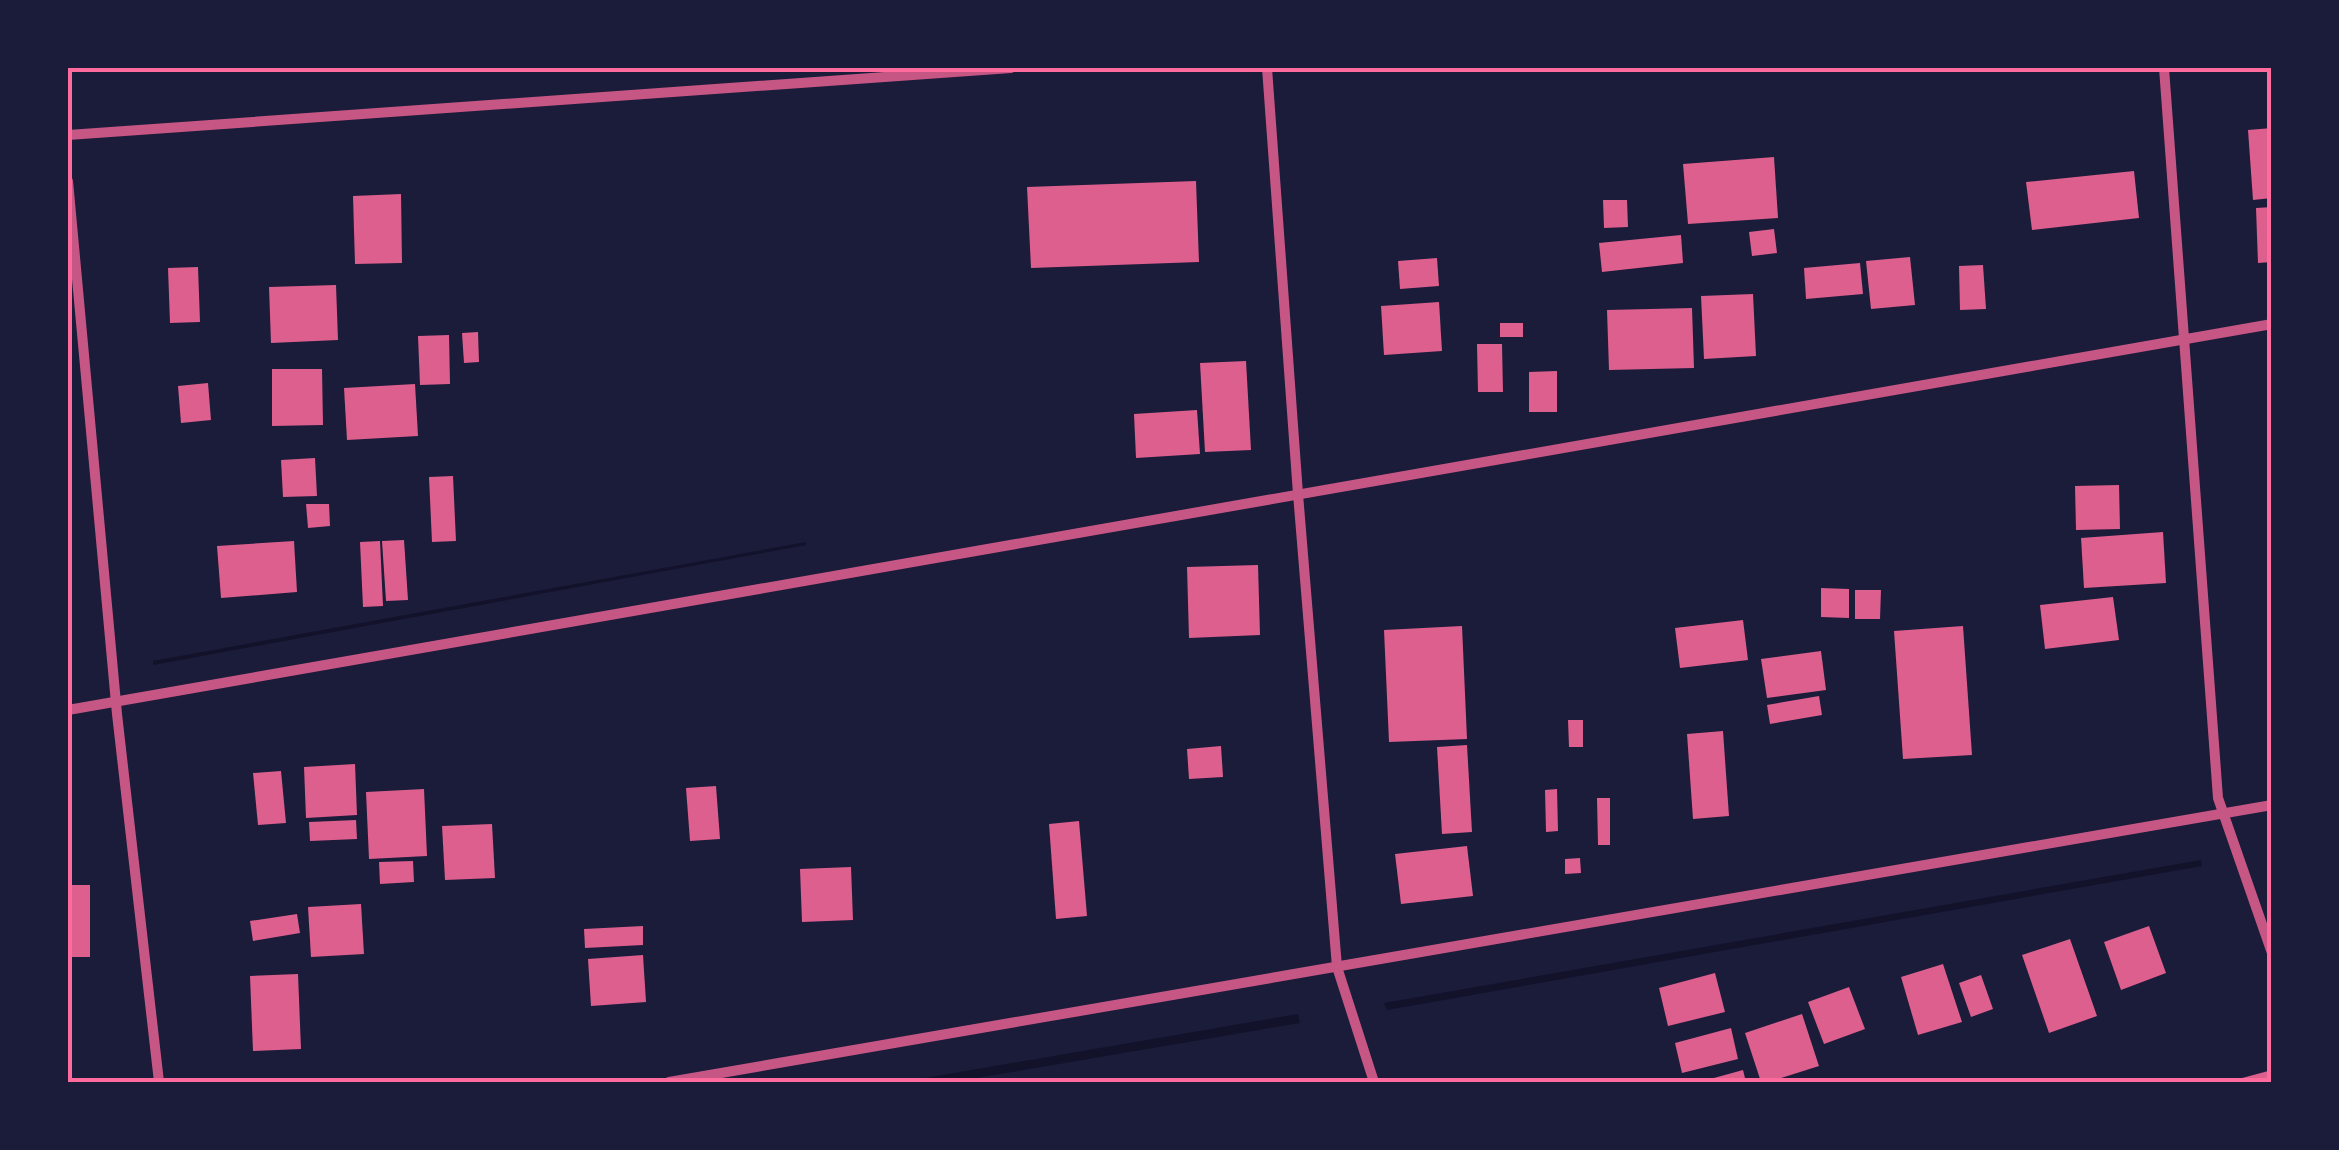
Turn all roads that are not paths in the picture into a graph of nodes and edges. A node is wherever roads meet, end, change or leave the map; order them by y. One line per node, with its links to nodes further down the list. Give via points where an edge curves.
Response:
1 (1011, 68): 4 (street)
2 (1267, 68): 8 (street)
3 (2164, 68): 7 (street)
4 (68, 136)
5 (68, 181): 9 (street)
6 (2272, 324): 7 (street)
7 (2184, 339): 8 (street); 12 (street)
8 (1298, 494): 9 (street); 14 (street)
9 (116, 700): 10 (street); 15 (street)
10 (68, 710)
11 (2272, 805): 12 (street)
12 (2224, 813): 13 (street); 14 (street)
13 (2272, 952)
14 (1337, 968): 16 (street); 17 (street)
15 (159, 1082)
16 (669, 1082)
17 (1374, 1082)

